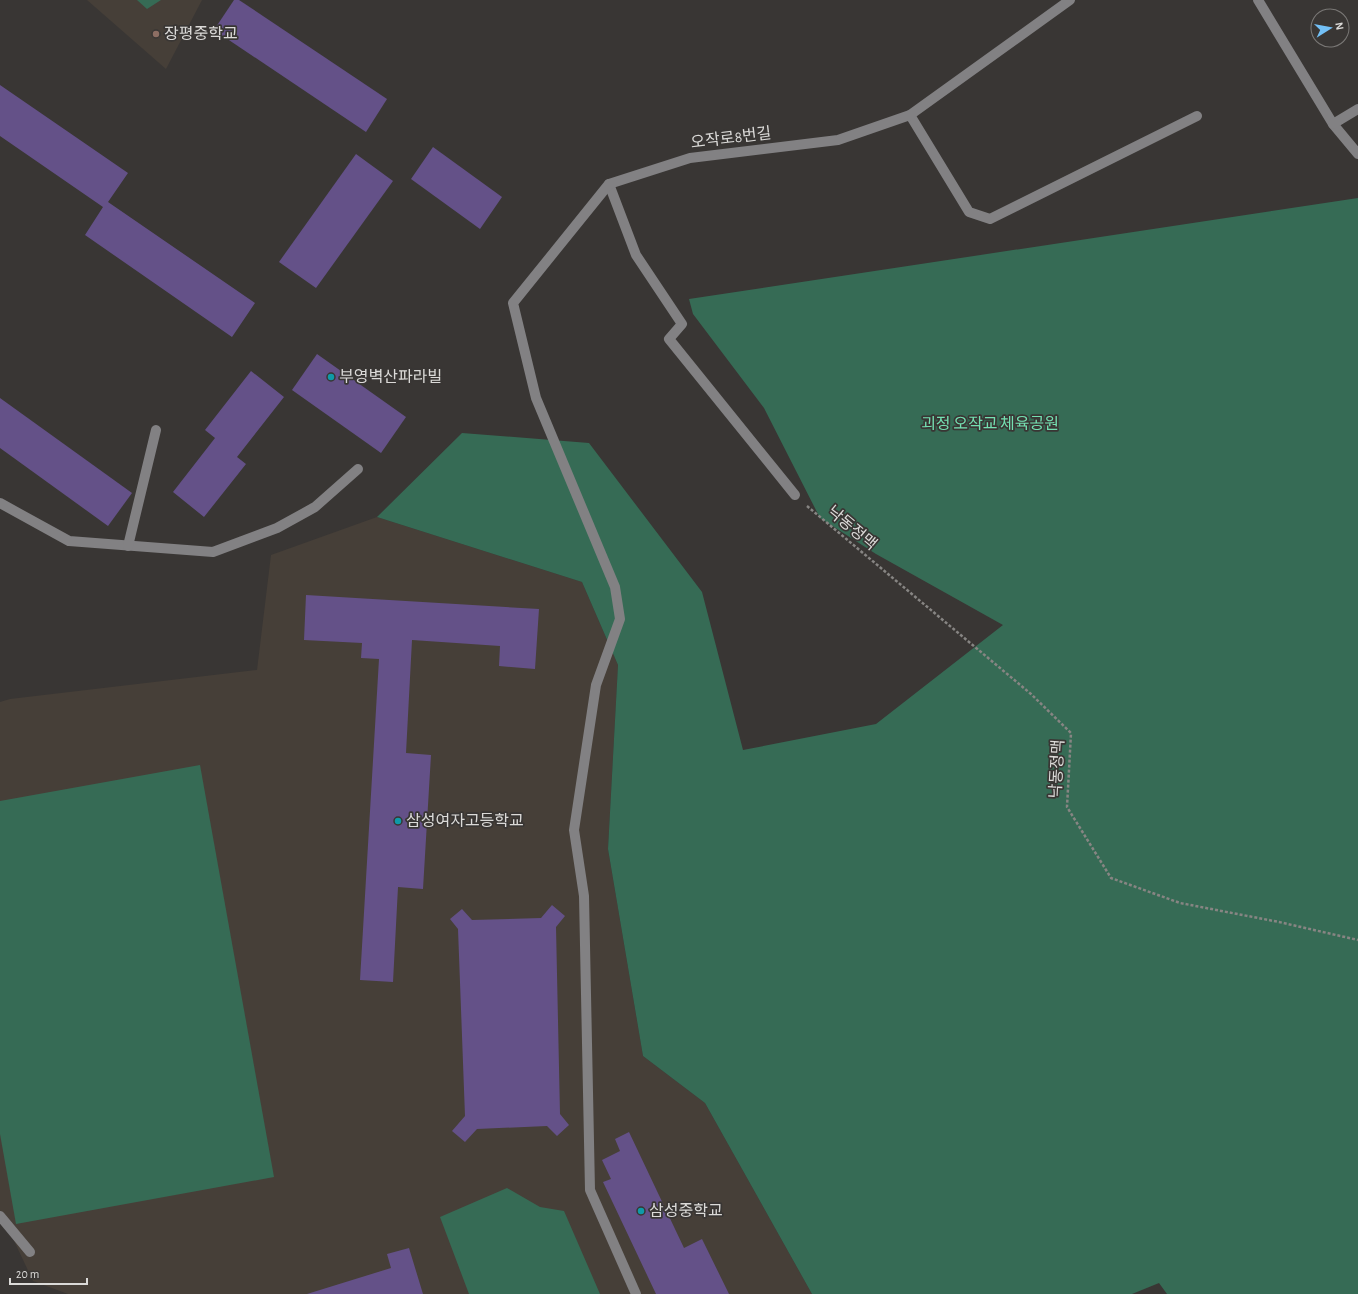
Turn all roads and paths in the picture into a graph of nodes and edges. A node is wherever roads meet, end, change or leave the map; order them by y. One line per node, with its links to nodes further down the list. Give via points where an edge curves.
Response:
1 (1070, 0): 4 (street, 오작로8번길)
2 (1258, 0): 6 (street)
3 (1358, 109): 6 (street)
4 (910, 115): 5 (street, via 969,212 990,219); 8 (street, 오작로8번길, via 838,140 690,158)
5 (1197, 116)
6 (1333, 124): 7 (street)
7 (1358, 154)
8 (609, 184): 11 (street, via 636,255 682,324 670,340); 17 (street, via 513,303 536,398 616,587 620,619 596,685 574,830 584,896 590,1190)
9 (156, 430): 13 (street)
10 (358, 469): 13 (street, via 315,507 277,528 213,552)
11 (795, 496): 14 (path, 낙동정맥, via 1031,694 1071,733 1067,807 1111,878 1180,903)
12 (0, 503): 13 (street, via 69,541)
13 (128, 546)
14 (1358, 940)
15 (0, 1216): 16 (street)
16 (30, 1252)
17 (636, 1294)

